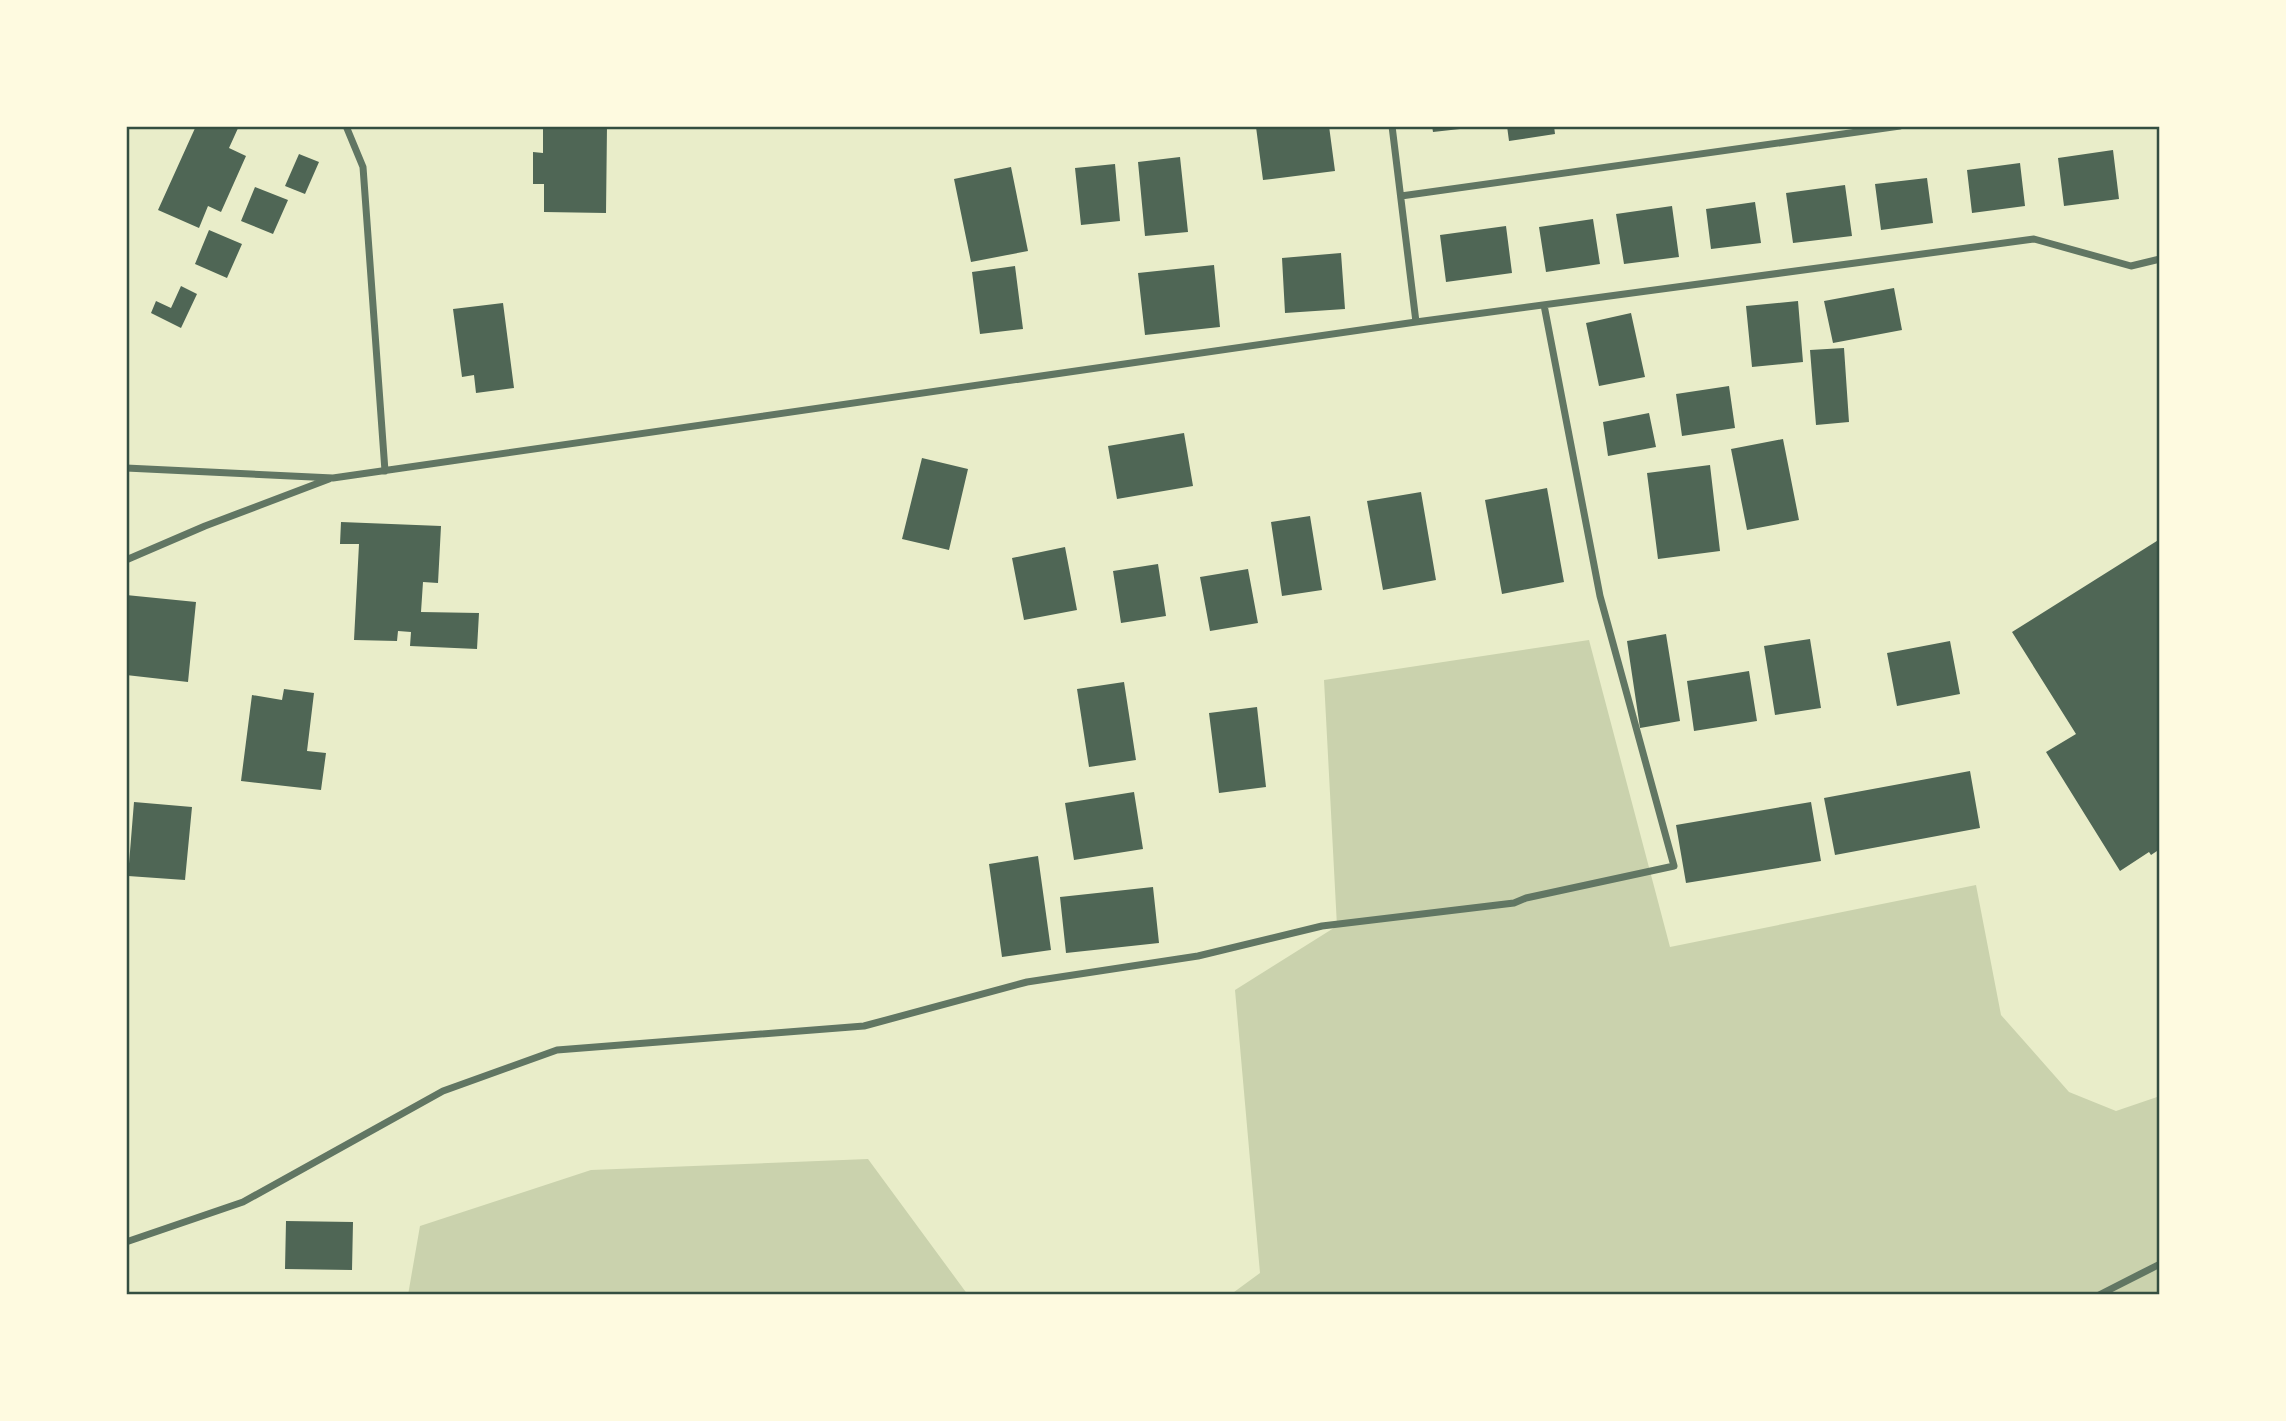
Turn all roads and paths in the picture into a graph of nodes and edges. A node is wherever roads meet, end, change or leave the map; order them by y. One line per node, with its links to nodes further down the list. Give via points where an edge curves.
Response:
1 (346, 126): 9 (street, via 363,167)
2 (1392, 126): 4 (street)
3 (1900, 126): 4 (street)
4 (1401, 196): 7 (street)
5 (2160, 259): 6 (street, via 2131,267 2034,239)
6 (1544, 305): 7 (street); 12 (street, via 1600,596 1674,866 1514,903 1322,926 1198,956 1027,982 863,1026 556,1050 443,1091 243,1202)
7 (1416, 322): 9 (street)
8 (126, 468): 10 (street)
9 (385, 471): 10 (street)
10 (333, 478): 11 (street)
11 (126, 560)
12 (126, 1242)
13 (2160, 1264): 14 (street)
14 (2099, 1295)

